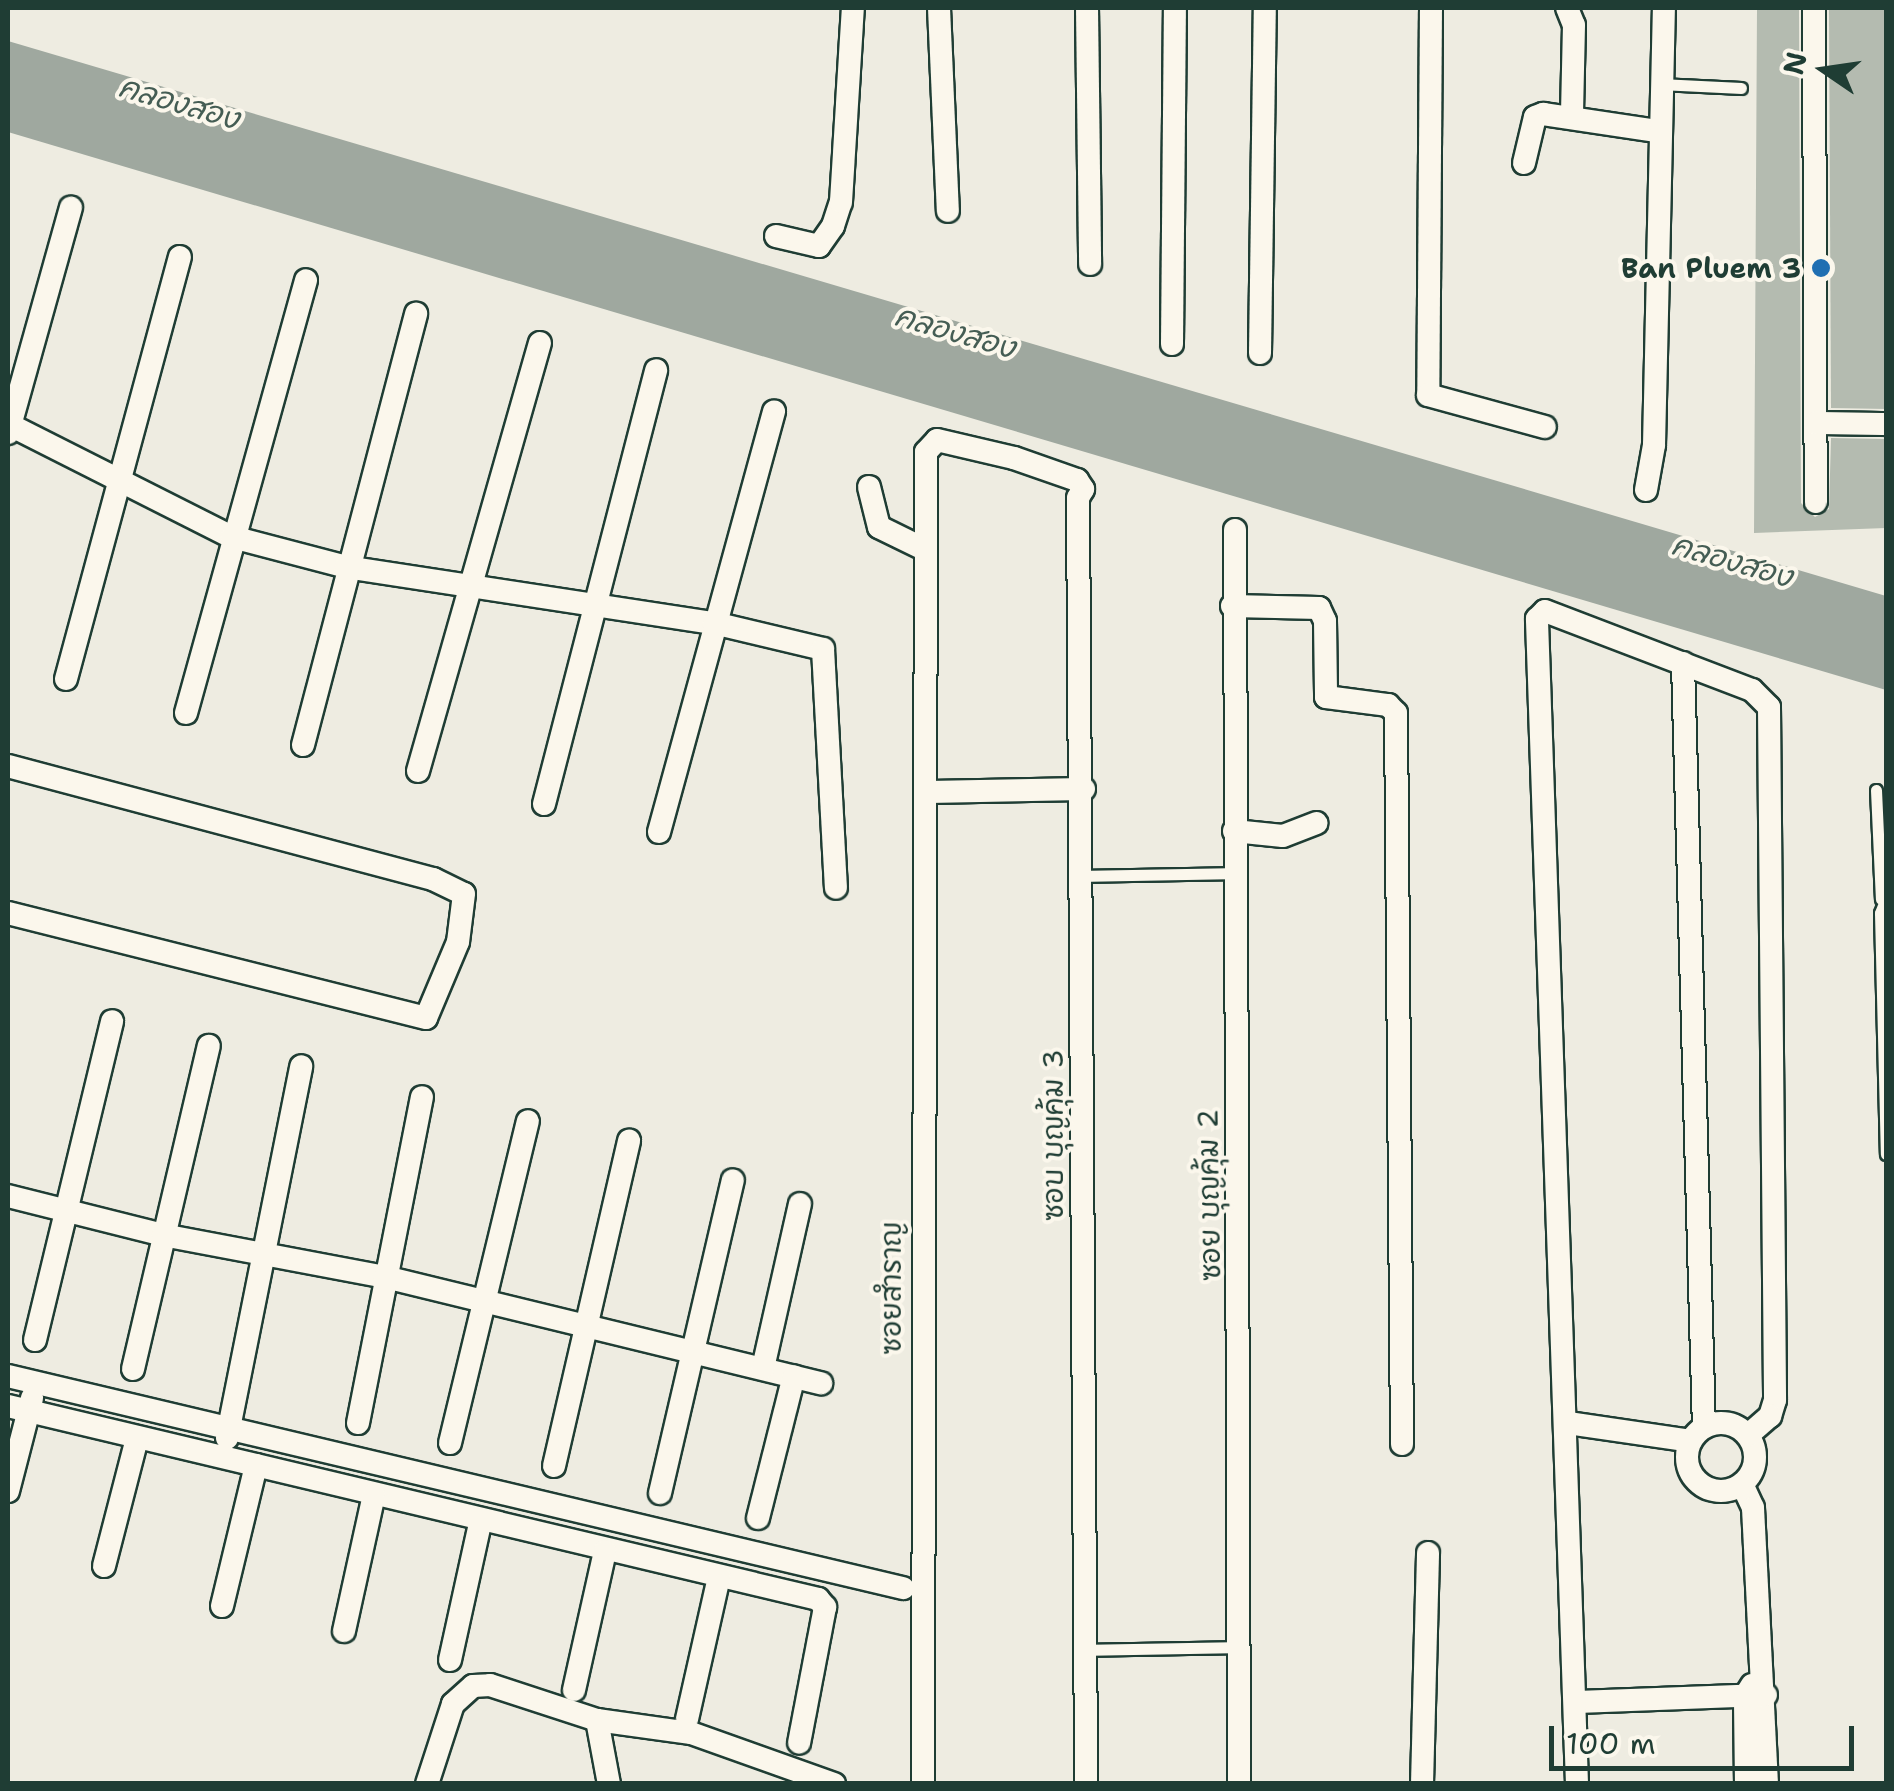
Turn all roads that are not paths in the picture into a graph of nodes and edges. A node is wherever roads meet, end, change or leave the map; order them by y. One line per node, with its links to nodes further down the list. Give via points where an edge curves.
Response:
1 (853, 8): 17 (street, via 834,226 819,246)
2 (939, 8): 16 (street)
3 (1087, 8): 19 (street)
4 (1175, 8): 23 (street)
5 (1265, 8): 24 (street)
6 (1431, 8): 30 (street, via 1428,394)
7 (1567, 8): 12 (street, via 1574,24)
8 (1664, 8): 10 (street)
9 (1814, 8): 27 (street)
10 (1660, 84): 11 (lane); 13 (street)
11 (1741, 88)
12 (1572, 116): 13 (street); 14 (street, via 1535,117)
13 (1658, 131): 34 (street, via 1654,445)
14 (1524, 164)
15 (71, 208): 29 (street)
16 (948, 211)
17 (776, 236)
18 (180, 258): 31 (street)
19 (1090, 264)
20 (306, 280): 37 (street)
21 (416, 314): 39 (street)
22 (540, 343): 40 (street)
23 (1172, 344)
24 (1260, 353)
25 (656, 370): 41 (street)
26 (774, 412): 43 (street)
27 (1816, 422): 28 (street); 35 (street)
28 (1886, 424)
29 (8, 427): 31 (street)
30 (1545, 427)
31 (117, 484): 37 (street); 45 (street)
32 (869, 488): 38 (street, via 879,527)
33 (1084, 489): 38 (street, ซอยสำราญ, via 1077,480 1014,458 937,440 926,452); 50 (street, ซอบ บุญคุ้ม 3, via 1078,498)
34 (1646, 490)
35 (1816, 502)
36 (1235, 530): 42 (street, ซอย บุญคุ้ม 2)
37 (232, 537): 39 (street); 46 (street)
38 (926, 550): 52 (street, ซอยสำราญ)
39 (346, 568): 40 (street); 47 (street)
40 (472, 590): 41 (street); 49 (street)
41 (593, 604): 43 (street); 53 (street)
42 (1232, 606): 55 (street, ซอย บุญคุ้ม 2); 95 (street, via 1319,608 1326,697 1388,705 1396,713)
43 (714, 623): 56 (street); 59 (street, via 818,647 826,656)
44 (1683, 664): 89 (street, via 1553,611 1537,619); 91 (street); 92 (street, via 1752,690 1769,707 1775,1400 1770,1416)
45 (66, 679)
46 (186, 713)
47 (303, 746)
48 (8, 766): 61 (street, via 433,879 464,894 458,942 426,1018)
49 (418, 770)
50 (1084, 789): 52 (street); 58 (street, ซอบ บุญคุ้ม 3)
51 (1876, 790): 60 (lane)
52 (926, 792): 124 (street, ซอยสำราญ)
53 (544, 804)
54 (1317, 823): 55 (street, via 1284,836)
55 (1234, 831): 57 (street, ซอย บุญคุ้ม 2)
56 (658, 832)
57 (1235, 873): 58 (lane); 112 (street, ซอย บุญคุ้ม 2)
58 (1083, 876): 113 (street, ซอบ บุญคุ้ม 3)
59 (836, 888)
60 (1884, 898): 62 (lane)
61 (8, 913)
62 (1884, 992): 69 (lane)
63 (112, 1021): 73 (street)
64 (209, 1046): 74 (street)
65 (301, 1066): 75 (street)
66 (422, 1097): 76 (street)
67 (528, 1121): 77 (street)
68 (629, 1142): 78 (street)
69 (1886, 1154)
70 (734, 1180): 80 (street)
71 (8, 1196): 73 (street)
72 (800, 1204): 81 (street)
73 (65, 1210): 74 (street); 79 (street)
74 (164, 1235): 75 (street); 82 (street)
75 (266, 1254): 76 (street); 90 (street)
76 (385, 1276): 77 (street); 88 (street)
77 (486, 1301): 78 (street); 94 (street)
78 (591, 1326): 80 (street); 98 (street)
79 (35, 1340)
80 (693, 1351): 81 (street); 101 (street)
81 (763, 1368): 84 (street)
82 (133, 1369)
83 (8, 1376): 85 (street)
84 (794, 1376): 86 (street); 103 (street)
85 (36, 1383): 87 (street); 90 (street)
86 (821, 1384)
87 (18, 1408): 93 (street); 100 (street)
88 (358, 1423)
89 (1568, 1423): 91 (street); 117 (street)
90 (229, 1427): 96 (street); 109 (street)
91 (1697, 1434): 92 (street, via 1723,1422); 99 (street, via 1687,1463 1702,1486 1725,1492)
92 (1748, 1435): 99 (street, via 1755,1464)
93 (137, 1438): 96 (street); 107 (street)
94 (450, 1443)
95 (1402, 1444)
96 (223, 1456): 97 (street)
97 (256, 1465): 102 (street); 110 (street)
98 (554, 1466)
99 (1742, 1484): 115 (street, via 1753,1508)
100 (8, 1491)
101 (660, 1494)
102 (374, 1495): 104 (street); 111 (street)
103 (758, 1518)
104 (481, 1520): 105 (street); 114 (street)
105 (605, 1551): 108 (street); 116 (street)
106 (1428, 1553): 127 (street)
107 (104, 1566)
108 (718, 1576): 118 (street); 120 (street, via 823,1603)
109 (903, 1588)
110 (222, 1606)
111 (344, 1631)
112 (1238, 1648): 113 (lane); 126 (street, ซอย บุญคุ้ม 2)
113 (1083, 1650): 125 (street, ซอบ บุญคุ้ม 3)
114 (450, 1660)
115 (1757, 1688): 117 (street); 129 (street); 130 (street)
116 (574, 1690)
117 (1575, 1702): 128 (street)
118 (687, 1719)
119 (597, 1720): 121 (street, via 490,1685 472,1686 452,1704); 122 (street); 123 (street, via 691,1733)
120 (799, 1743)
121 (427, 1784)
122 (609, 1784)
123 (834, 1784)
124 (924, 1784)
125 (1086, 1784)
126 (1240, 1784)
127 (1422, 1784)
128 (1578, 1784)
129 (1746, 1784)
130 (1768, 1784)

